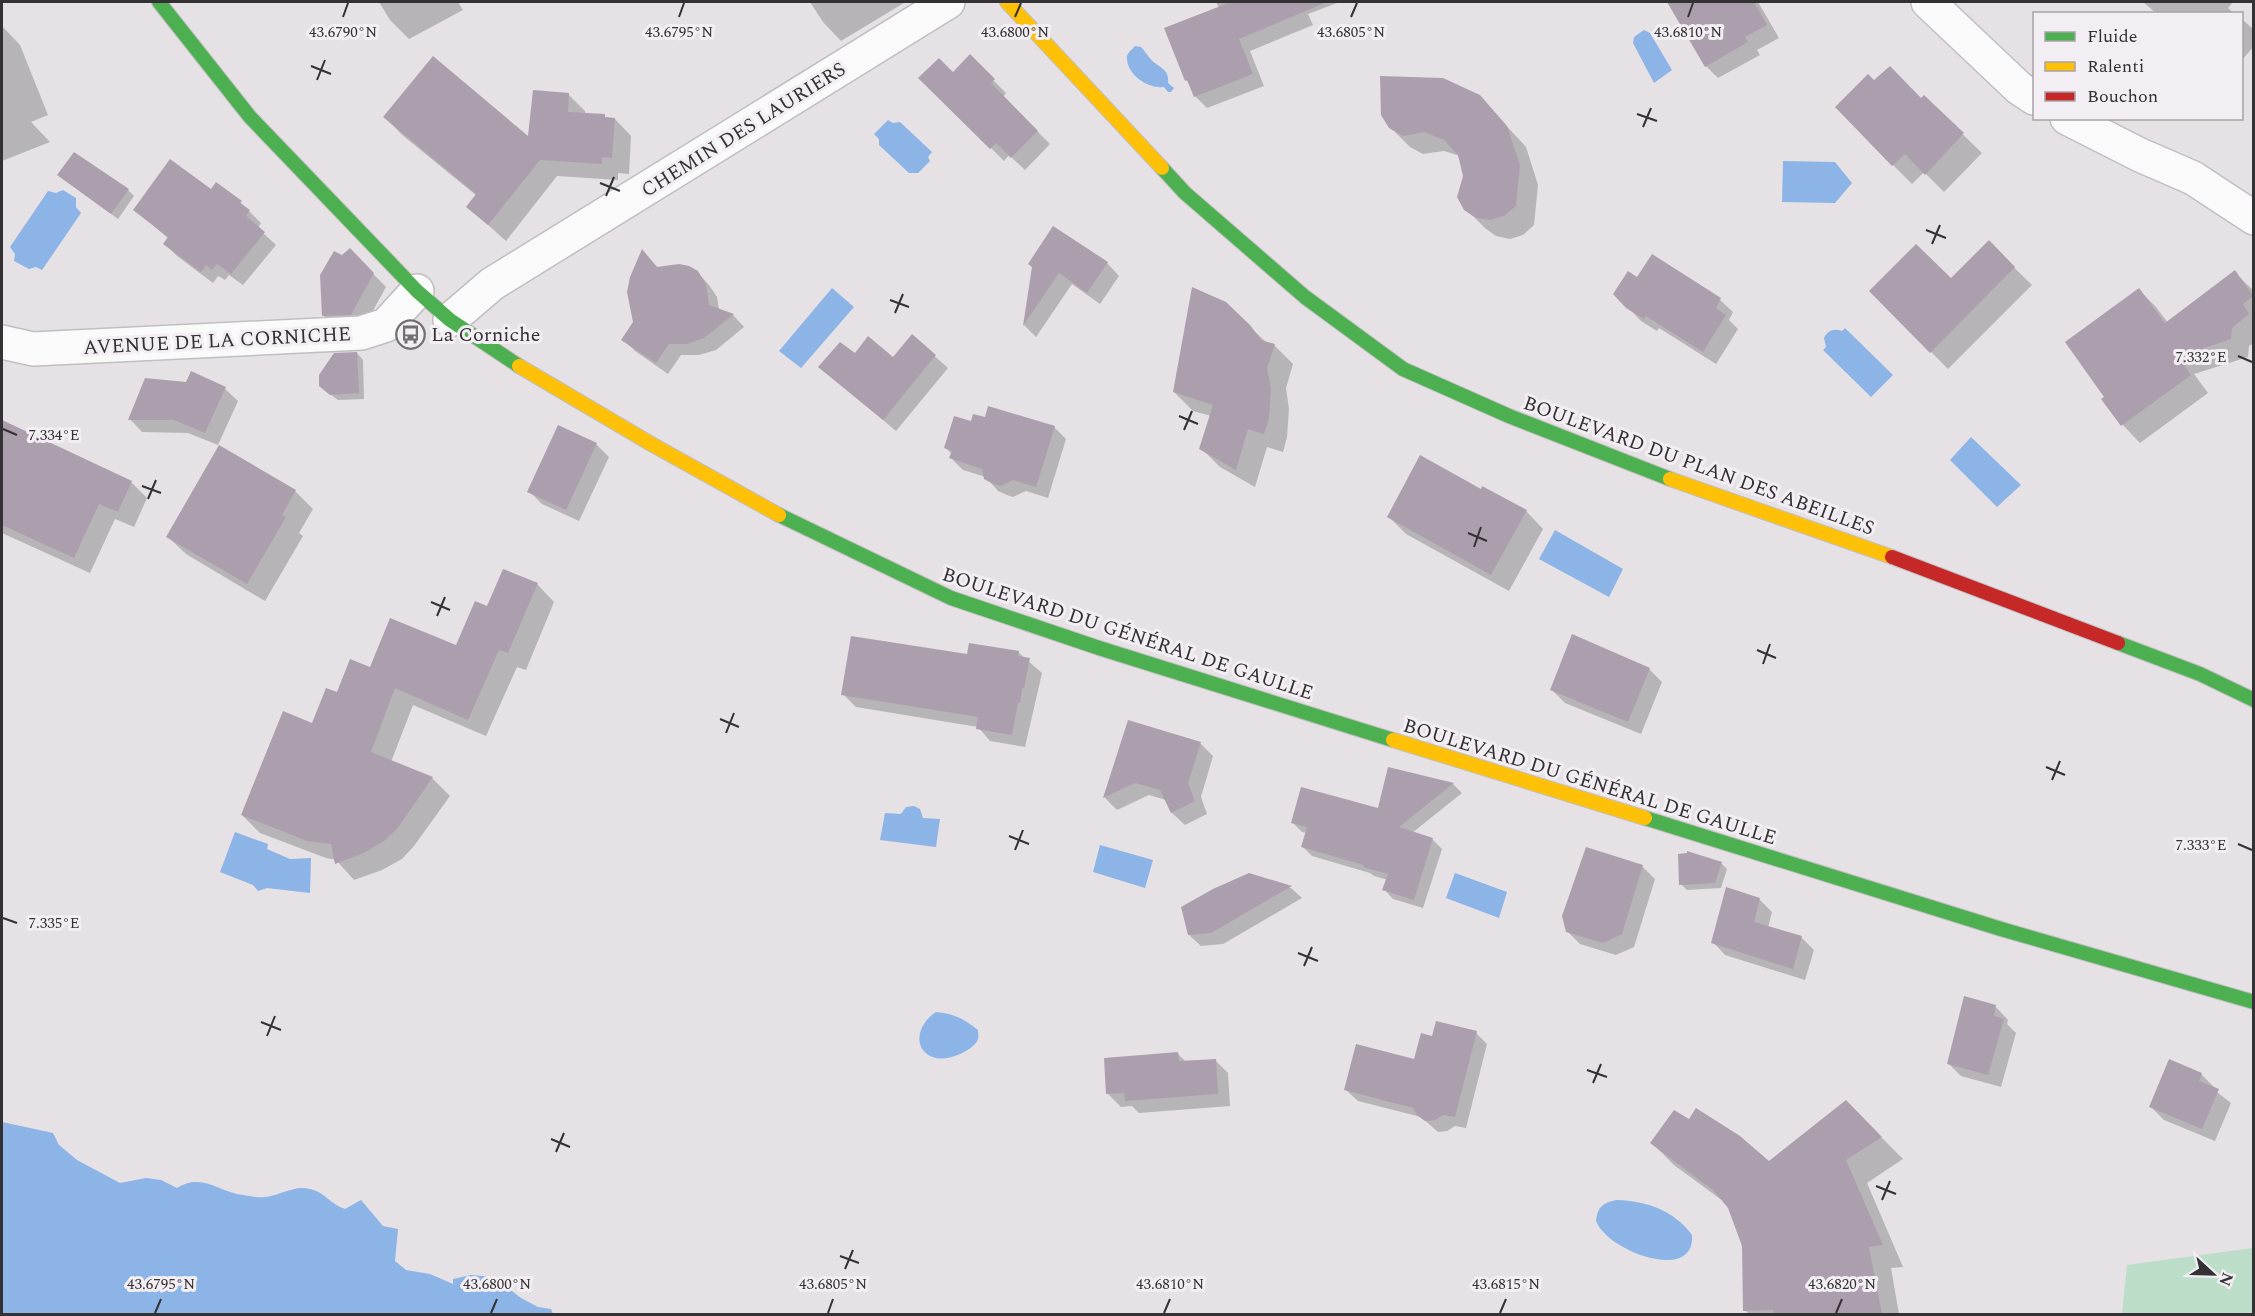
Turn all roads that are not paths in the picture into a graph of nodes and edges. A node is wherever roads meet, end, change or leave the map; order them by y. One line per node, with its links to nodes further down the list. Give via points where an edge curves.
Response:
1 (159, 2): 8 (street, BOULEVARD DU GÉNÉRAL DE GAULLE, via 250,117)
2 (948, 2): 9 (street, CHEMIN DES LAURIERS, via 492,284)
3 (1007, 2): 11 (street, BOULEVARD DU PLAN DES ABEILLES, via 1185,193 1305,297 1403,369 1651,472 1904,561 2200,674)
4 (1928, 2): 5 (street)
5 (2033, 97)
6 (2071, 120): 7 (street, via 2193,178)
7 (2253, 218)
8 (417, 291): 9 (street, BOULEVARD DU GÉNÉRAL DE GAULLE); 10 (street, AVENUE DE LA CORNICHE, via 386,325 361,333 33,349)
9 (450, 320): 12 (street, BOULEVARD DU GÉNÉRAL DE GAULLE, via 652,445 794,524 951,598 1099,648 2001,929)
10 (2, 342)
11 (2253, 700)
12 (2253, 1002)

